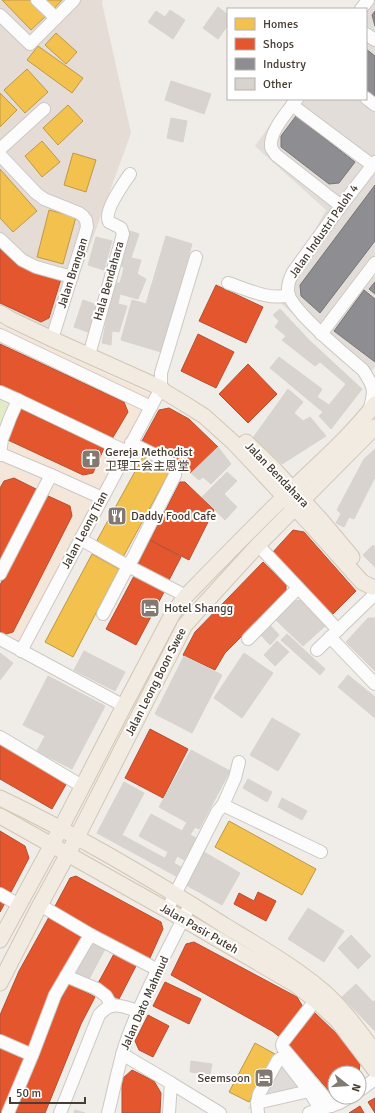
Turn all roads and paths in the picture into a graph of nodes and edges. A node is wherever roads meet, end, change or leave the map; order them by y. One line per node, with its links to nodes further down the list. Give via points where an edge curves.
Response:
1 (37, 0): 6 (street)
2 (74, 0): 6 (street)
3 (368, 0): 4 (street)
4 (362, 8)
5 (0, 15): 6 (street, via 30,44)
6 (56, 18)
7 (367, 99): 9 (street)
8 (294, 102): 13 (street); 15 (street, via 273,134 272,148 276,155)
9 (375, 105)
10 (44, 109): 11 (street)
11 (0, 149)
12 (0, 155): 19 (street, Jalan Brangan, via 36,193 79,212 86,220 87,227)
13 (373, 163): 15 (street, Jalan Industri Paloh 4)
14 (130, 174): 26 (street, Hala Bendahara, via 107,217 109,222 121,228 123,234)
15 (341, 206): 21 (street, Jalan Industri Paloh 4, via 293,272 288,288)
16 (0, 239): 19 (street, via 22,260 36,267)
17 (196, 257): 28 (street, via 161,373)
18 (375, 263): 23 (street)
19 (72, 277): 25 (street, Jalan Brangan)
20 (228, 283): 21 (street, via 259,294 283,297)
21 (289, 295): 23 (street, Jalan Industri Paloh 4, via 292,303)
22 (0, 313): 25 (main road, Jalan Bendahara)
23 (321, 334): 27 (street, Jalan Industri Paloh 4)
24 (0, 335): 31 (street)
25 (52, 339): 26 (main road, Jalan Bendahara)
26 (88, 355): 28 (main road, Jalan Bendahara)
27 (369, 372): 32 (street, Jalan Industri Paloh 4, via 373,384)
28 (161, 388): 31 (street, Jalan Leong Tian); 38 (main road, Jalan Bendahara, via 204,416)
29 (0, 392): 30 (street)
30 (18, 400): 34 (street); 35 (street, via 2,439)
31 (151, 407): 34 (street, Jalan Leong Tian)
32 (372, 408): 38 (main road, Jalan Leong Boon Swee)
33 (375, 427): 38 (main road, Jalan Leong Boon Swee)
34 (129, 448): 37 (street, Jalan Leong Tian); 41 (street, via 167,460 175,468 175,475)
35 (0, 455): 36 (street)
36 (51, 475): 37 (street); 42 (street)
37 (102, 498): 39 (street, Jalan Leong Tian)
38 (293, 499): 40 (main road, Jalan Leong Boon Swee); 44 (main road, Jalan Bendahara, via 362,582); 45 (main road, Jalan Leong Boon Swee)
39 (80, 539): 41 (street); 50 (street, Jalan Leong Tian)
40 (258, 545): 43 (street); 60 (main road, Jalan Leong Boon Swee, via 185,625)
41 (128, 566): 45 (street); 46 (street)
42 (0, 574)
43 (298, 588): 47 (street); 49 (street)
44 (374, 589): 47 (street)
45 (186, 596): 53 (main road, Jalan Leong Boon Swee, via 173,613)
46 (103, 614)
47 (334, 633): 51 (street); 52 (street)
48 (0, 639): 50 (street)
49 (248, 639)
50 (21, 650): 53 (street)
51 (317, 650)
52 (375, 684)
53 (124, 706): 56 (main road, Jalan Leong Boon Swee)
54 (0, 737): 56 (street)
55 (239, 762): 58 (street)
56 (82, 786): 59 (main road, Jalan Leong Boon Swee)
57 (0, 798): 62 (main road, Jalan Pasir Puteh)
58 (223, 804): 68 (street); 74 (street)
59 (72, 807): 62 (main road, via 63,814); 63 (main road, Jalan Leong Boon Swee)
60 (89, 812): 65 (main road, Jalan Leong Boon Swee); 67 (main road, via 88,828)
61 (0, 816): 64 (main road, Jalan Pasir Puteh)
62 (40, 817): 63 (main road, Jalan Pasir Puteh)
63 (61, 828): 65 (main road, Jalan Pasir Puteh); 66 (main road, Jalan Leong Boon Swee)
64 (28, 832): 66 (main road, Jalan Pasir Puteh); 71 (main road, via 37,844 40,855)
65 (77, 836): 67 (main road, Jalan Pasir Puteh); 69 (main road, Jalan Leong Boon Swee)
66 (52, 845): 69 (main road, Jalan Pasir Puteh); 71 (main road, Jalan Leong Boon Swee)
67 (101, 851): 74 (main road, Jalan Pasir Puteh)
68 (321, 852)
69 (68, 854): 70 (main road, Jalan Pasir Puteh); 72 (main road, Jalan Leong Boon Swee)
70 (91, 867): 72 (main road, via 68,866); 78 (main road, Jalan Pasir Puteh)
71 (38, 870): 76 (main road, Jalan Leong Boon Swee)
72 (57, 874): 77 (main road, Jalan Leong Boon Swee)
73 (0, 894): 76 (street)
74 (175, 894): 75 (main road, Jalan Pasir Puteh); 78 (street)
75 (191, 903): 79 (street, Jalan Dato Mahmud); 85 (main road, Jalan Pasir Puteh, via 293,968)
76 (18, 905): 81 (main road, Jalan Leong Boon Swee)
77 (40, 905): 80 (street); 84 (main road, Jalan Leong Boon Swee)
78 (167, 910): 79 (main road, Jalan Pasir Puteh)
79 (183, 919): 82 (street, Jalan Dato Mahmud); 85 (main road, Jalan Pasir Puteh, via 296,985)
80 (91, 935): 82 (street); 83 (street)
81 (0, 940)
82 (158, 970): 87 (street, Jalan Dato Mahmud)
83 (66, 976): 86 (street, via 97,989 106,996); 91 (street, via 55,995)
84 (0, 983)
85 (319, 995): 89 (main road, Jalan Pasir Puteh, via 345,1013); 92 (main road, Jalan Pasir Puteh); 96 (street, via 282,1045)
86 (112, 1006): 87 (street); 98 (street, via 105,1008 99,1015)
87 (138, 1011): 90 (street, Jalan Dato Mahmud)
88 (0, 1041): 91 (street)
89 (375, 1052)
90 (122, 1054): 93 (street); 99 (street, Jalan Dato Mahmud)
91 (32, 1055): 97 (street)
92 (375, 1070)
93 (171, 1083): 100 (street); 101 (street)
94 (309, 1091): 95 (street); 95 (street, via 281,1058 259,1094); 96 (street)
95 (257, 1108)
96 (333, 1108): 102 (street)
97 (8, 1113)
98 (60, 1113)
99 (108, 1113)
100 (169, 1113)
101 (220, 1113)
102 (309, 1113)

